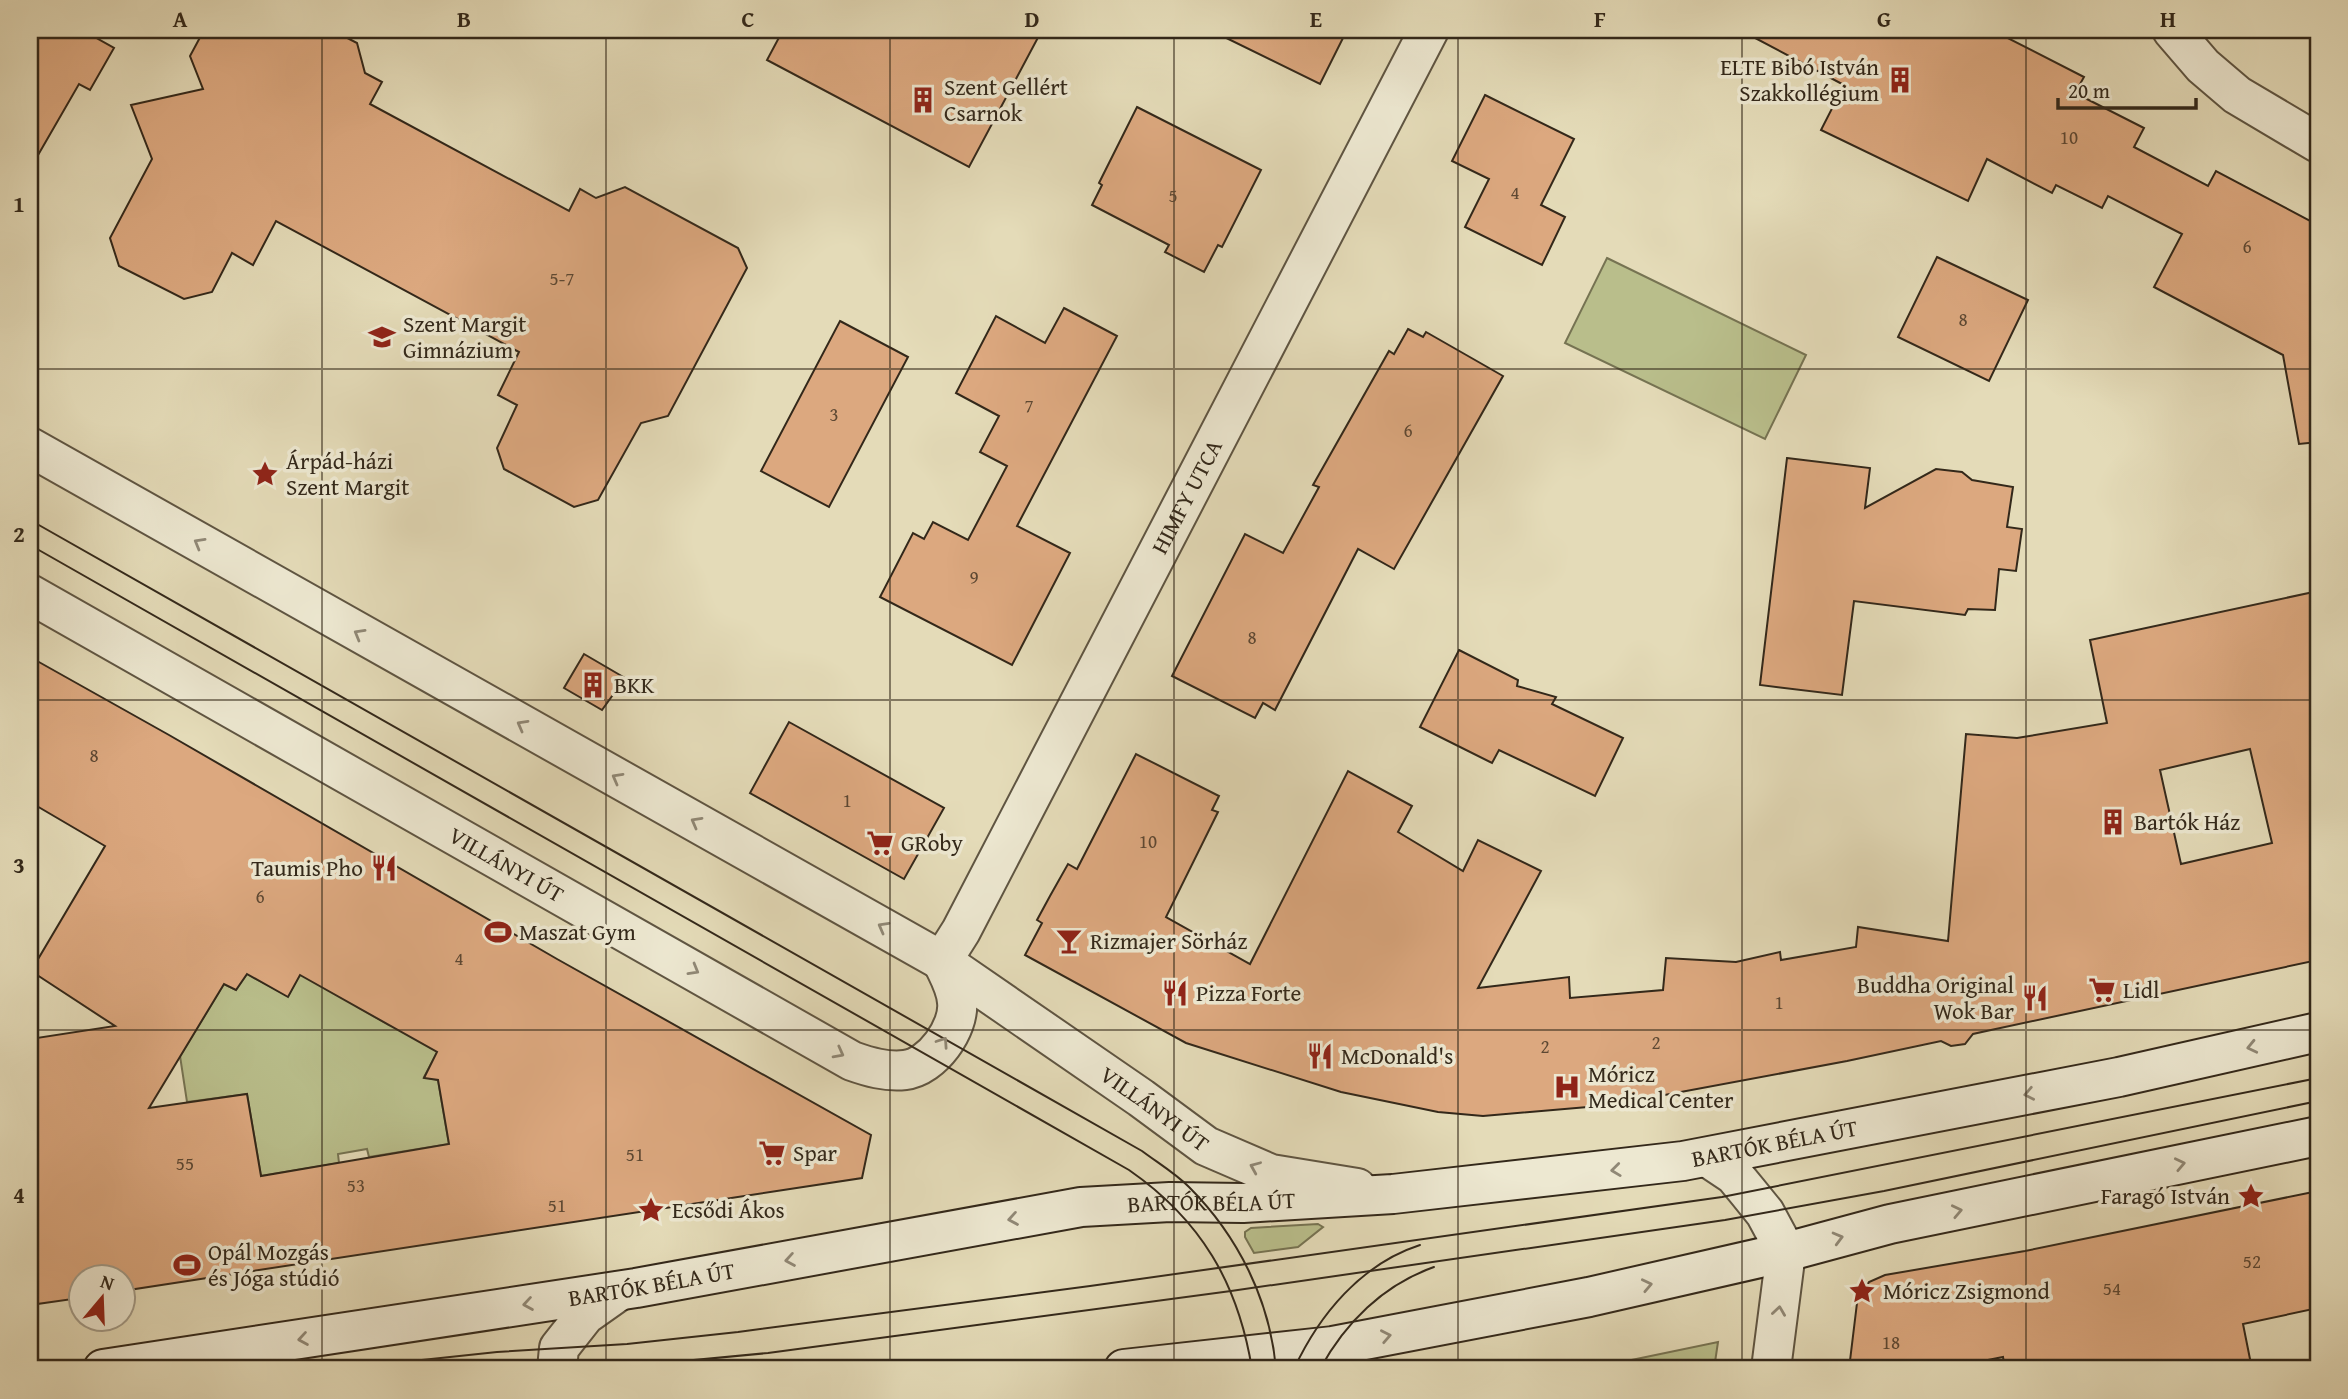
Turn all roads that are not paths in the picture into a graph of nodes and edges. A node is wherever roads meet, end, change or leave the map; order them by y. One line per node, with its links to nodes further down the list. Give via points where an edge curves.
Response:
1 (1429, 30): 6 (street, HIMFY UTCA, via 981,894)
2 (2172, 30): 3 (street, via 2237,95)
3 (2318, 143)
4 (30, 447): 6 (street, VILLÁNYI ÚT, one-way to 4)
5 (30, 594): 6 (street, VILLÁNYI ÚT, one-way to 6, via 837,1053 869,1067 908,1070 931,1057 946,1040 958,1003)
6 (942, 961): 10 (street, VILLÁNYI ÚT, one-way to 6, via 1270,1174 1206,1146)
7 (2318, 1032): 9 (street, BARTÓK BÉLA ÚT, one-way to 9, via 2119,1077)
8 (2318, 1136): 11 (street, one-way to 8, via 1890,1224)
9 (1707, 1157): 10 (street, BARTÓK BÉLA ÚT, one-way to 10); 11 (street, via 1734,1175 1765,1213)
10 (1393, 1194): 12 (street, BARTÓK BÉLA ÚT, one-way to 12, via 1081,1207)
11 (1786, 1252): 15 (street, one-way to 11, via 1333,1346 1589,1297); 16 (street, one-way to 11)
12 (619, 1291): 13 (street, BARTÓK BÉLA ÚT, one-way to 13); 14 (street, via 584,1315 559,1348)
13 (103, 1369)
14 (557, 1369)
15 (1124, 1369)
16 (1771, 1369)

